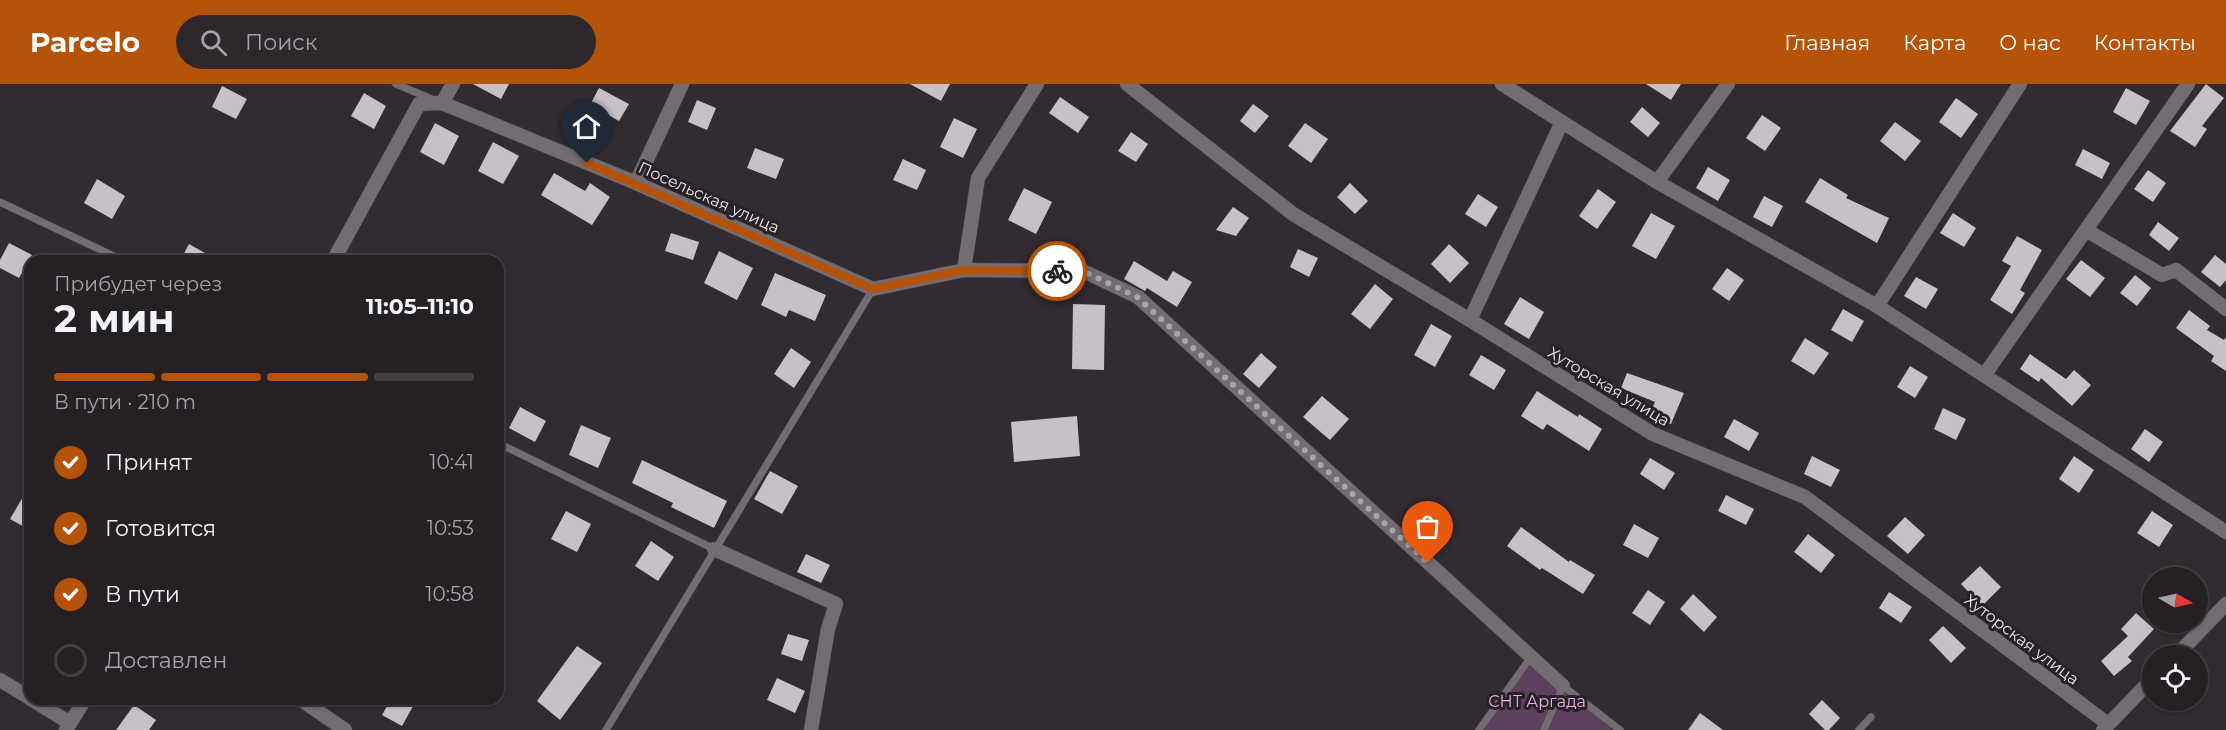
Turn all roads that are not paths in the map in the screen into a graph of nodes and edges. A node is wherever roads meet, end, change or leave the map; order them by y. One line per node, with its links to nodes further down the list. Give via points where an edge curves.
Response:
1 (396, 84): 10 (lane, Посельская улица)
2 (453, 84): 10 (street)
3 (682, 84): 13 (street)
4 (1037, 84): 18 (street, via 978,178)
5 (1127, 84): 22 (street, Хуторская улица, via 1293,214)
6 (1502, 84): 11 (street)
7 (1728, 84): 12 (street)
8 (2020, 84): 20 (street)
9 (2188, 84): 15 (street)
10 (442, 103): 13 (street, Посельская улица); 17 (street, via 419,104)
11 (1562, 122): 12 (street); 22 (street)
12 (1657, 182): 20 (street)
13 (636, 183): 19 (street, Посельская улица)
14 (0, 202): 16 (lane)
15 (2086, 230): 21 (street, via 2162,274 2176,270); 23 (street)
16 (110, 255)
17 (336, 255)
18 (964, 270): 19 (street); 29 (street, via 1083,271 1137,297)
19 (873, 289): 26 (lane)
20 (1877, 306): 23 (street)
21 (2226, 309)
22 (1470, 320): 39 (street, Хуторская улица, via 1653,434 1805,497)
23 (1985, 374): 25 (street)
24 (504, 446): 26 (lane)
25 (2226, 532)
26 (714, 549): 41 (lane); 42 (street, via 836,604)
27 (2224, 610): 28 (street)
28 (2187, 645)
29 (1531, 657): 31 (street); 43 (lane)
30 (0, 680): 33 (street)
31 (1563, 686): 44 (lane); 45 (lane)
32 (2142, 689): 39 (street)
33 (24, 695)
34 (39, 705): 38 (street)
35 (81, 705): 38 (street)
36 (309, 705): 40 (street)
37 (1871, 717): 46 (lane)
38 (68, 726)
39 (2106, 727)
40 (345, 730)
41 (606, 730)
42 (811, 730)
43 (1479, 730)
44 (1544, 730)
45 (1620, 730)
46 (1859, 730)

